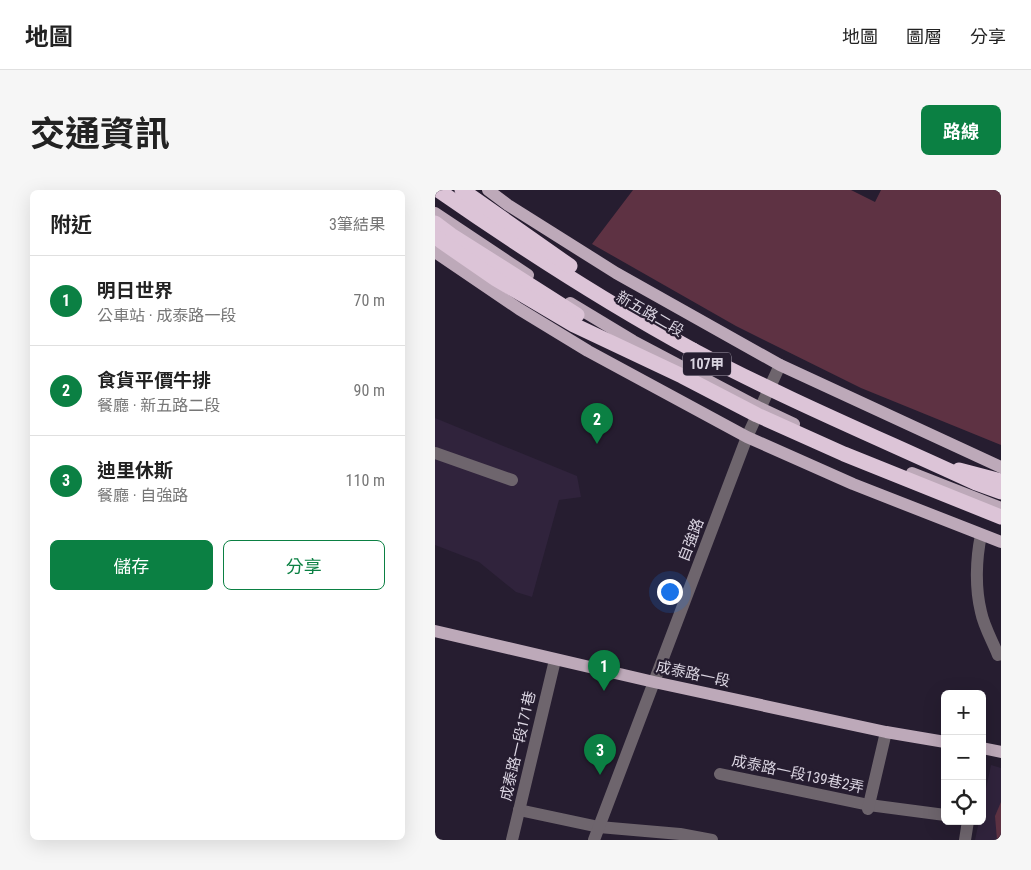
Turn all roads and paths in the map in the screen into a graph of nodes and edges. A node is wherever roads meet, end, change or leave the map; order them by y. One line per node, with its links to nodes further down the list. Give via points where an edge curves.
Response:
1 (438, 190): 10 (highway, via 643,323)
2 (463, 190): 10 (highway)
3 (488, 190): 12 (main road, 新五路二段 / 107甲, via 616,273)
4 (435, 196): 14 (main road, 新五路二段 / 107甲, via 640,329)
5 (435, 212): 8 (main road, 新五路二段 / 107甲)
6 (435, 223): 13 (highway, bridge, via 579,316)
7 (435, 237): 13 (highway, bridge, via 496,279 574,324)
8 (489, 250): 11 (main road); 15 (main road, 新五路二段 / 107甲, via 616,331)
9 (435, 252): 11 (main road)
10 (693, 350): 18 (highway, bridge, via 768,389)
11 (588, 351): 16 (main road)
12 (780, 365): 14 (street, 自強路); 19 (main road, 新五路二段 / 107甲)
13 (682, 376): 24 (highway, bridge, via 826,446)
14 (766, 395): 15 (street, 自強路); 22 (main road, 新五路二段 / 107甲, via 862,438)
15 (760, 408): 16 (street, 自強路); 23 (main road, 新五路二段 / 107甲, via 856,452)
16 (747, 437): 25 (main road); 30 (street, 自強路)
17 (435, 453): 20 (street)
18 (925, 459): 21 (highway, bridge); 22 (highway, bridge)
19 (1001, 467)
20 (512, 480)
21 (1001, 482)
22 (1001, 492)
23 (1001, 508)
24 (1001, 518)
25 (981, 535): 26 (main road); 28 (street, via 977,570 981,612)
26 (1001, 542)
27 (435, 631): 29 (main road, 成泰路一段)
28 (998, 656)
29 (555, 660): 30 (main road, 成泰路一段); 37 (street, 成泰路一段171巷)
30 (654, 682): 31 (main road, 成泰路一段); 40 (street, 自強路)
31 (885, 732): 32 (main road, 成泰路一段); 36 (street)
32 (941, 741)
33 (986, 749): 34 (main road)
34 (1001, 752)
35 (720, 774): 36 (street, 成泰路一段139巷2弄)
36 (869, 807): 38 (street, 成泰路一段139巷2弄)
37 (519, 810): 40 (street); 42 (street, 成泰路一段171巷)
38 (941, 815)
39 (967, 825): 45 (street)
40 (599, 828): 41 (street); 43 (street, 自強路)
41 (650, 836): 44 (street, via 680,834)
42 (512, 840)
43 (594, 840)
44 (711, 840)
45 (965, 840)

